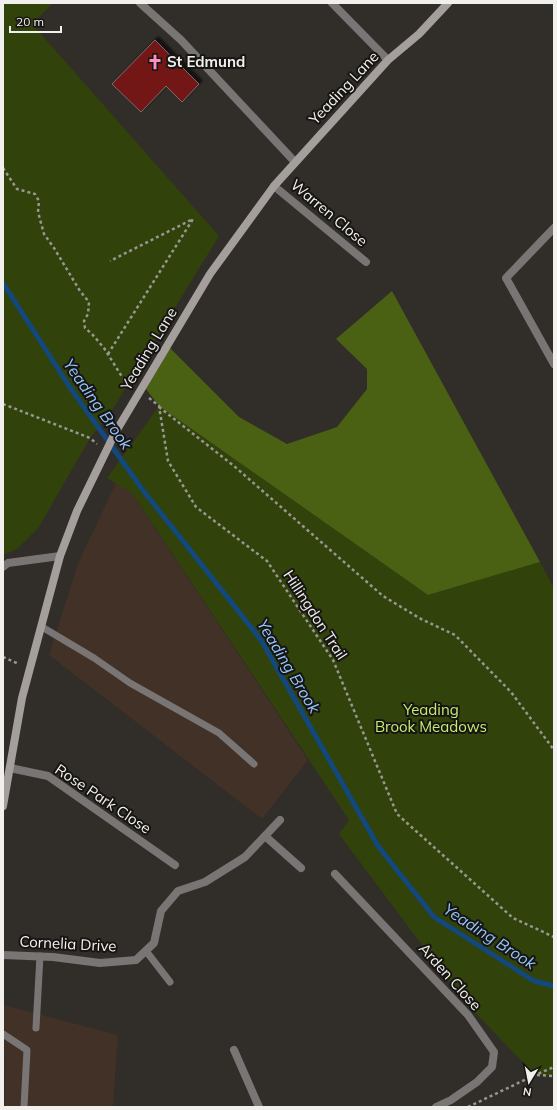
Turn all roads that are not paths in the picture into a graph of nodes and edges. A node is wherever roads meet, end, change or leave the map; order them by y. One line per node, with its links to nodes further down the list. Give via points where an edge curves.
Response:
1 (140, 3): 5 (street, via 181,40)
2 (332, 3): 4 (street)
3 (448, 3): 4 (street, Yeading Lane, via 419,34)
4 (388, 60): 5 (street, Yeading Lane)
5 (295, 162): 6 (street, Yeading Lane)
6 (274, 186): 8 (street, Warren Close); 10 (street, Yeading Lane, via 210,274 140,389 115,433 77,511)
7 (554, 228): 9 (street, via 506,278)
8 (366, 262)
9 (554, 364)
10 (60, 556): 11 (street, via 8,563); 12 (street, Yeading Lane)
11 (3, 567)
12 (42, 626): 13 (lane, via 130,683 219,733); 14 (street, Yeading Lane, via 22,698)
13 (254, 764)
14 (10, 768): 15 (street, Yeading Lane); 18 (street, Rose Park Close, via 48,776)
15 (3, 801)
16 (280, 820): 17 (street, Cornelia Drive)
17 (265, 836): 19 (street); 21 (street, Cornelia Drive, via 245,857 212,878 178,891 161,911 154,943)
18 (175, 865)
19 (301, 868)
20 (335, 874): 30 (street, Arden Close, via 468,1015 494,1052 492,1067 477,1082)
21 (146, 951): 23 (street, Cornelia Drive, via 136,960 100,963); 24 (lane)
22 (3, 955): 23 (street, Cornelia Drive)
23 (40, 956): 25 (lane)
24 (170, 982)
25 (36, 1028)
26 (3, 1034): 28 (lane, via 27,1050)
27 (234, 1050): 29 (street)
28 (24, 1107)
29 (259, 1107)
30 (436, 1107)

